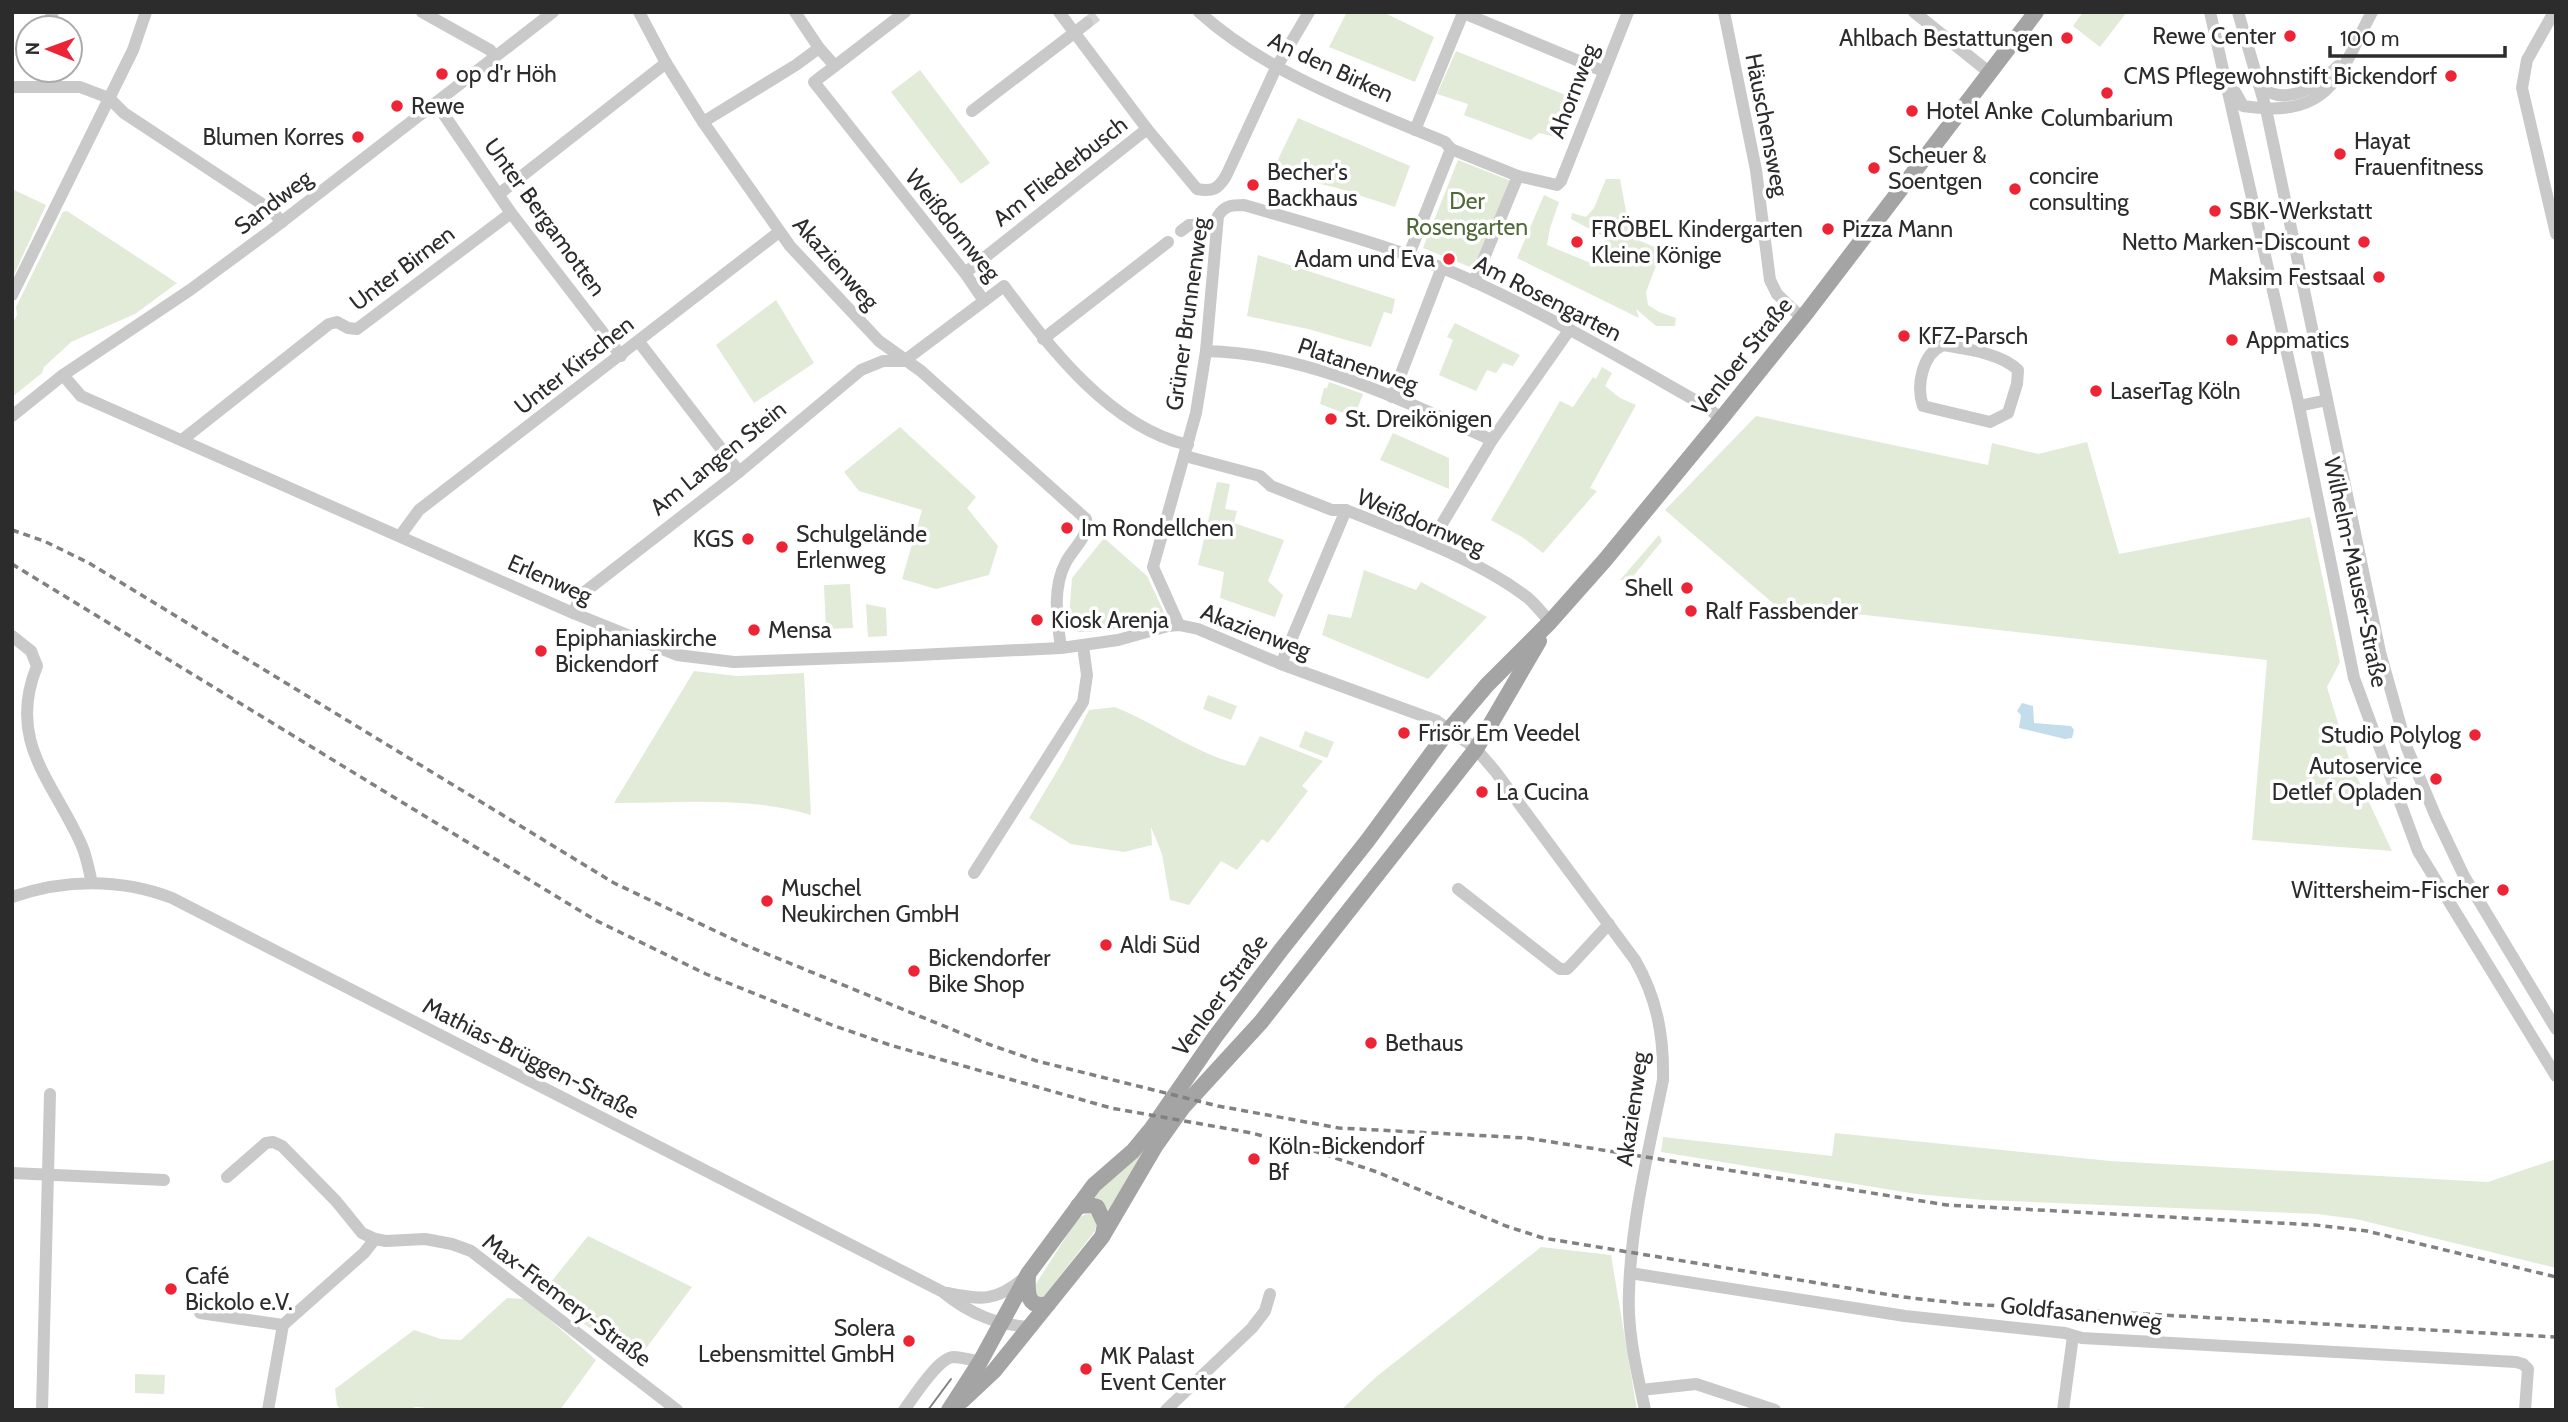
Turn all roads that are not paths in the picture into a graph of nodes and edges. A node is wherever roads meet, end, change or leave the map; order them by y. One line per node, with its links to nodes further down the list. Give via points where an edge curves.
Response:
1 (146, 12): 32 (street)
2 (422, 12): 23 (street)
3 (553, 12): 23 (street, Sandweg)
4 (639, 12): 24 (street, Akazienweg)
5 (795, 12): 21 (street)
6 (905, 12): 26 (street)
7 (1059, 12): 20 (street)
8 (1199, 12): 27 (street, An den Birken)
9 (1309, 12): 27 (street, Grüner Brunnenweg)
10 (1628, 12): 28 (street, Ahornweg)
11 (1724, 12): 57 (street, Häuschensweg, via 1756,170 1770,280 1777,294)
12 (1914, 12): 29 (street)
13 (2036, 12): 29 (main road, Venloer Straße)
14 (2210, 12): 25 (street, Wilhelm-Mauser-Straße)
15 (2238, 12): 30 (street, Wilhelm-Mauser-Straße)
16 (2372, 12): 22 (street)
17 (2554, 12): 49 (street, via 2527,60 2522,88)
18 (1462, 13): 28 (street); 38 (street)
19 (1087, 23): 20 (street)
20 (1076, 33): 35 (street); 37 (street)
21 (819, 48): 26 (street); 36 (street)
22 (2350, 53): 30 (street, via 2322,83 2309,90 2273,95); 34 (street, via 2329,89 2316,99)
23 (495, 57): 33 (street, Sandweg)
24 (666, 63): 36 (street, Akazienweg); 42 (street)
25 (2222, 64): 34 (street, via 2243,106); 68 (street, Wilhelm-Mauser-Straße)
26 (835, 66): 53 (street, Weißdornweg, via 814,82)
27 (1276, 68): 37 (street, Grüner Brunnenweg, via 1226,176 1215,190 1197,189); 38 (street, An den Birken)
28 (1603, 71): 41 (street, Ahornweg)
29 (1990, 74): 57 (main road, Venloer Straße)
30 (2259, 85): 34 (street, Wilhelm-Mauser-Straße)
31 (12, 88): 32 (street, via 80,87)
32 (109, 98): 45 (street); 55 (street)
33 (436, 103): 42 (street, Unter Bergamotten); 45 (street, Sandweg)
34 (2266, 109): 67 (street, Wilhelm-Mauser-Straße)
35 (972, 111)
36 (703, 122): 48 (street, Akazienweg)
37 (1147, 129): 53 (street, Am Fliederbusch)
38 (1415, 130): 39 (street, An den Birken)
39 (1451, 149): 40 (street, An den Birken); 51 (street)
40 (1518, 176): 41 (street, An den Birken); 54 (street)
41 (1557, 185)
42 (499, 194): 44 (street, Unter Bergamotten)
43 (1224, 207): 46 (street, Grüner Brunnenweg); 51 (street, Am Rosengarten, via 1244,205)
44 (511, 213): 62 (street, Unter Bergamotten); 71 (street, Unter Birnen, via 357,329 329,324)
45 (282, 222): 65 (street, Sandweg, via 191,290)
46 (1216, 224): 47 (street, via 1189,225); 61 (street, Grüner Brunnenweg)
47 (1181, 231)
48 (779, 232): 60 (street, Unter Kirschen); 63 (street, Akazienweg, via 879,341)
49 (2556, 234)
50 (1168, 242): 59 (street)
51 (1408, 257): 52 (street, Am Rosengarten)
52 (1441, 270): 54 (street, Am Rosengarten); 66 (street)
53 (965, 273): 56 (street, Weißdornweg)
54 (1474, 282): 58 (street, Am Rosengarten)
55 (12, 295)
56 (984, 301): 59 (street, Weißdornweg, via 1004,286); 63 (street)
57 (1802, 318): 70 (main road, Venloer Straße)
58 (1570, 329): 70 (street, Am Rosengarten); 72 (street)
59 (1043, 339): 73 (street, Weißdornweg, via 1141,428)
60 (639, 342): 62 (street, Unter Kirschen); 74 (street)
61 (1206, 351): 66 (street, Platanenweg, via 1306,366); 73 (street, Grüner Brunnenweg)
62 (621, 356): 76 (street, Unter Kirschen, via 419,510)
63 (904, 361): 74 (street, Am Langen Stein, via 883,361 861,370); 83 (street, Akazienweg, via 1086,519 1085,534 1058,577)
64 (1921, 373): 64 (street, via 1923,406 1990,422 2008,413 2019,374 2004,361 1943,345)
65 (63, 375): 69 (street, Sandweg); 71 (street, Erlenweg, via 81,396)
66 (1392, 397): 72 (street, Platanenweg)
67 (2328, 400): 68 (street); 92 (street, Wilhelm-Mauser-Straße, via 2380,652 2407,748 2450,849)
68 (2299, 406): 93 (street, Wilhelm-Mauser-Straße, via 2354,678 2418,851)
69 (12, 416)
70 (1721, 419): 79 (main road, Venloer Straße)
71 (182, 440): 76 (street, Erlenweg)
72 (1492, 440): 77 (street)
73 (1186, 450): 75 (street, Weißdornweg, via 1260,476 1271,486 1332,510); 80 (street, Grüner Brunnenweg, via 1153,567)
74 (739, 472): 78 (street, Am Langen Stein, via 582,594)
75 (1346, 510): 77 (street, Weißdornweg); 84 (street)
76 (400, 536): 78 (street, Erlenweg)
77 (1430, 544): 79 (street, Weißdornweg, via 1529,599)
78 (573, 613): 83 (street, Erlenweg, via 677,654 734,662)
79 (1550, 622): 85 (main road, Venloer Straße); 86 (main road, Venloer Straße)
80 (1179, 625): 82 (street, Akazienweg); 84 (street, Akazienweg)
81 (12, 636): 88 (street, via 31,651 37,666 28,688 29,739 83,848)
82 (1083, 646): 83 (street, Akazienweg); 87 (street, via 1087,675 1083,702)
83 (1061, 648)
84 (1281, 664): 85 (street, Akazienweg, via 1437,722)
85 (1448, 731): 86 (street, Akazienweg); 101 (main road, Venloer Straße, via 1219,1031 1152,1128)
86 (1476, 749): 91 (street, Akazienweg); 102 (main road, Venloer Straße, via 1261,1022 1175,1118)
87 (974, 873)
88 (92, 883): 90 (street, Mathias-Brüggen-Straße); 106 (street, Mathias-Brüggen-Straße, via 130,885 172,898)
89 (1458, 889): 91 (street, via 1560,969 1567,969)
90 (12, 897)
91 (1609, 924): 104 (street, Akazienweg, via 1646,979 1656,1006 1663,1052)
92 (2511, 957): 93 (street); 94 (street, Wilhelm-Mauser-Straße)
93 (2490, 970): 95 (street, Wilhelm-Mauser-Straße)
94 (2556, 1029)
95 (2556, 1076)
96 (50, 1094): 98 (street)
97 (12, 1173): 98 (street)
98 (49, 1174): 100 (street); 116 (street)
99 (227, 1177): 103 (street, via 273,1142 336,1201 362,1233)
100 (164, 1180)
101 (1078, 1206): 102 (main road, via 1097,1207 1105,1224); 105 (main road, Venloer Straße)
102 (1102, 1237): 108 (main road, Venloer Straße)
103 (375, 1239): 111 (street); 118 (street, Max-Fremery-Straße, via 425,1239 471,1251)
104 (1630, 1273): 113 (street, Goldfasanenweg, via 1905,1316); 115 (street, Akazienweg, via 1629,1316)
105 (1028, 1274): 106 (street, Mathias-Brüggen-Straße, via 1013,1287 985,1299); 108 (main road, via 1031,1302); 110 (main road, Venloer Straße)
106 (943, 1292): 110 (street, Mathias-Brüggen-Straße)
107 (1270, 1294): 121 (street, via 1265,1311 1252,1328)
108 (1048, 1304): 112 (main road, Venloer Straße)
109 (200, 1313): 111 (street)
110 (1000, 1324): 112 (street, Mathias-Brüggen-Straße); 114 (main road, Venloer Straße)
111 (283, 1325): 117 (street)
112 (1031, 1327): 120 (main road, Venloer Straße, via 995,1371)
113 (2073, 1336): 124 (street); 125 (street, Goldfasanenweg, via 2516,1362 2528,1369)
114 (980, 1362): 119 (street, via 947,1359); 120 (main road, Venloer Straße)
115 (1641, 1390): 122 (street, Akazienweg); 123 (street, via 1696,1384)
116 (42, 1410)
117 (268, 1410)
118 (677, 1410)
119 (904, 1410)
120 (951, 1410)
121 (1166, 1410)
122 (1645, 1410)
123 (1775, 1410)
124 (2063, 1410)
125 (2525, 1410)

